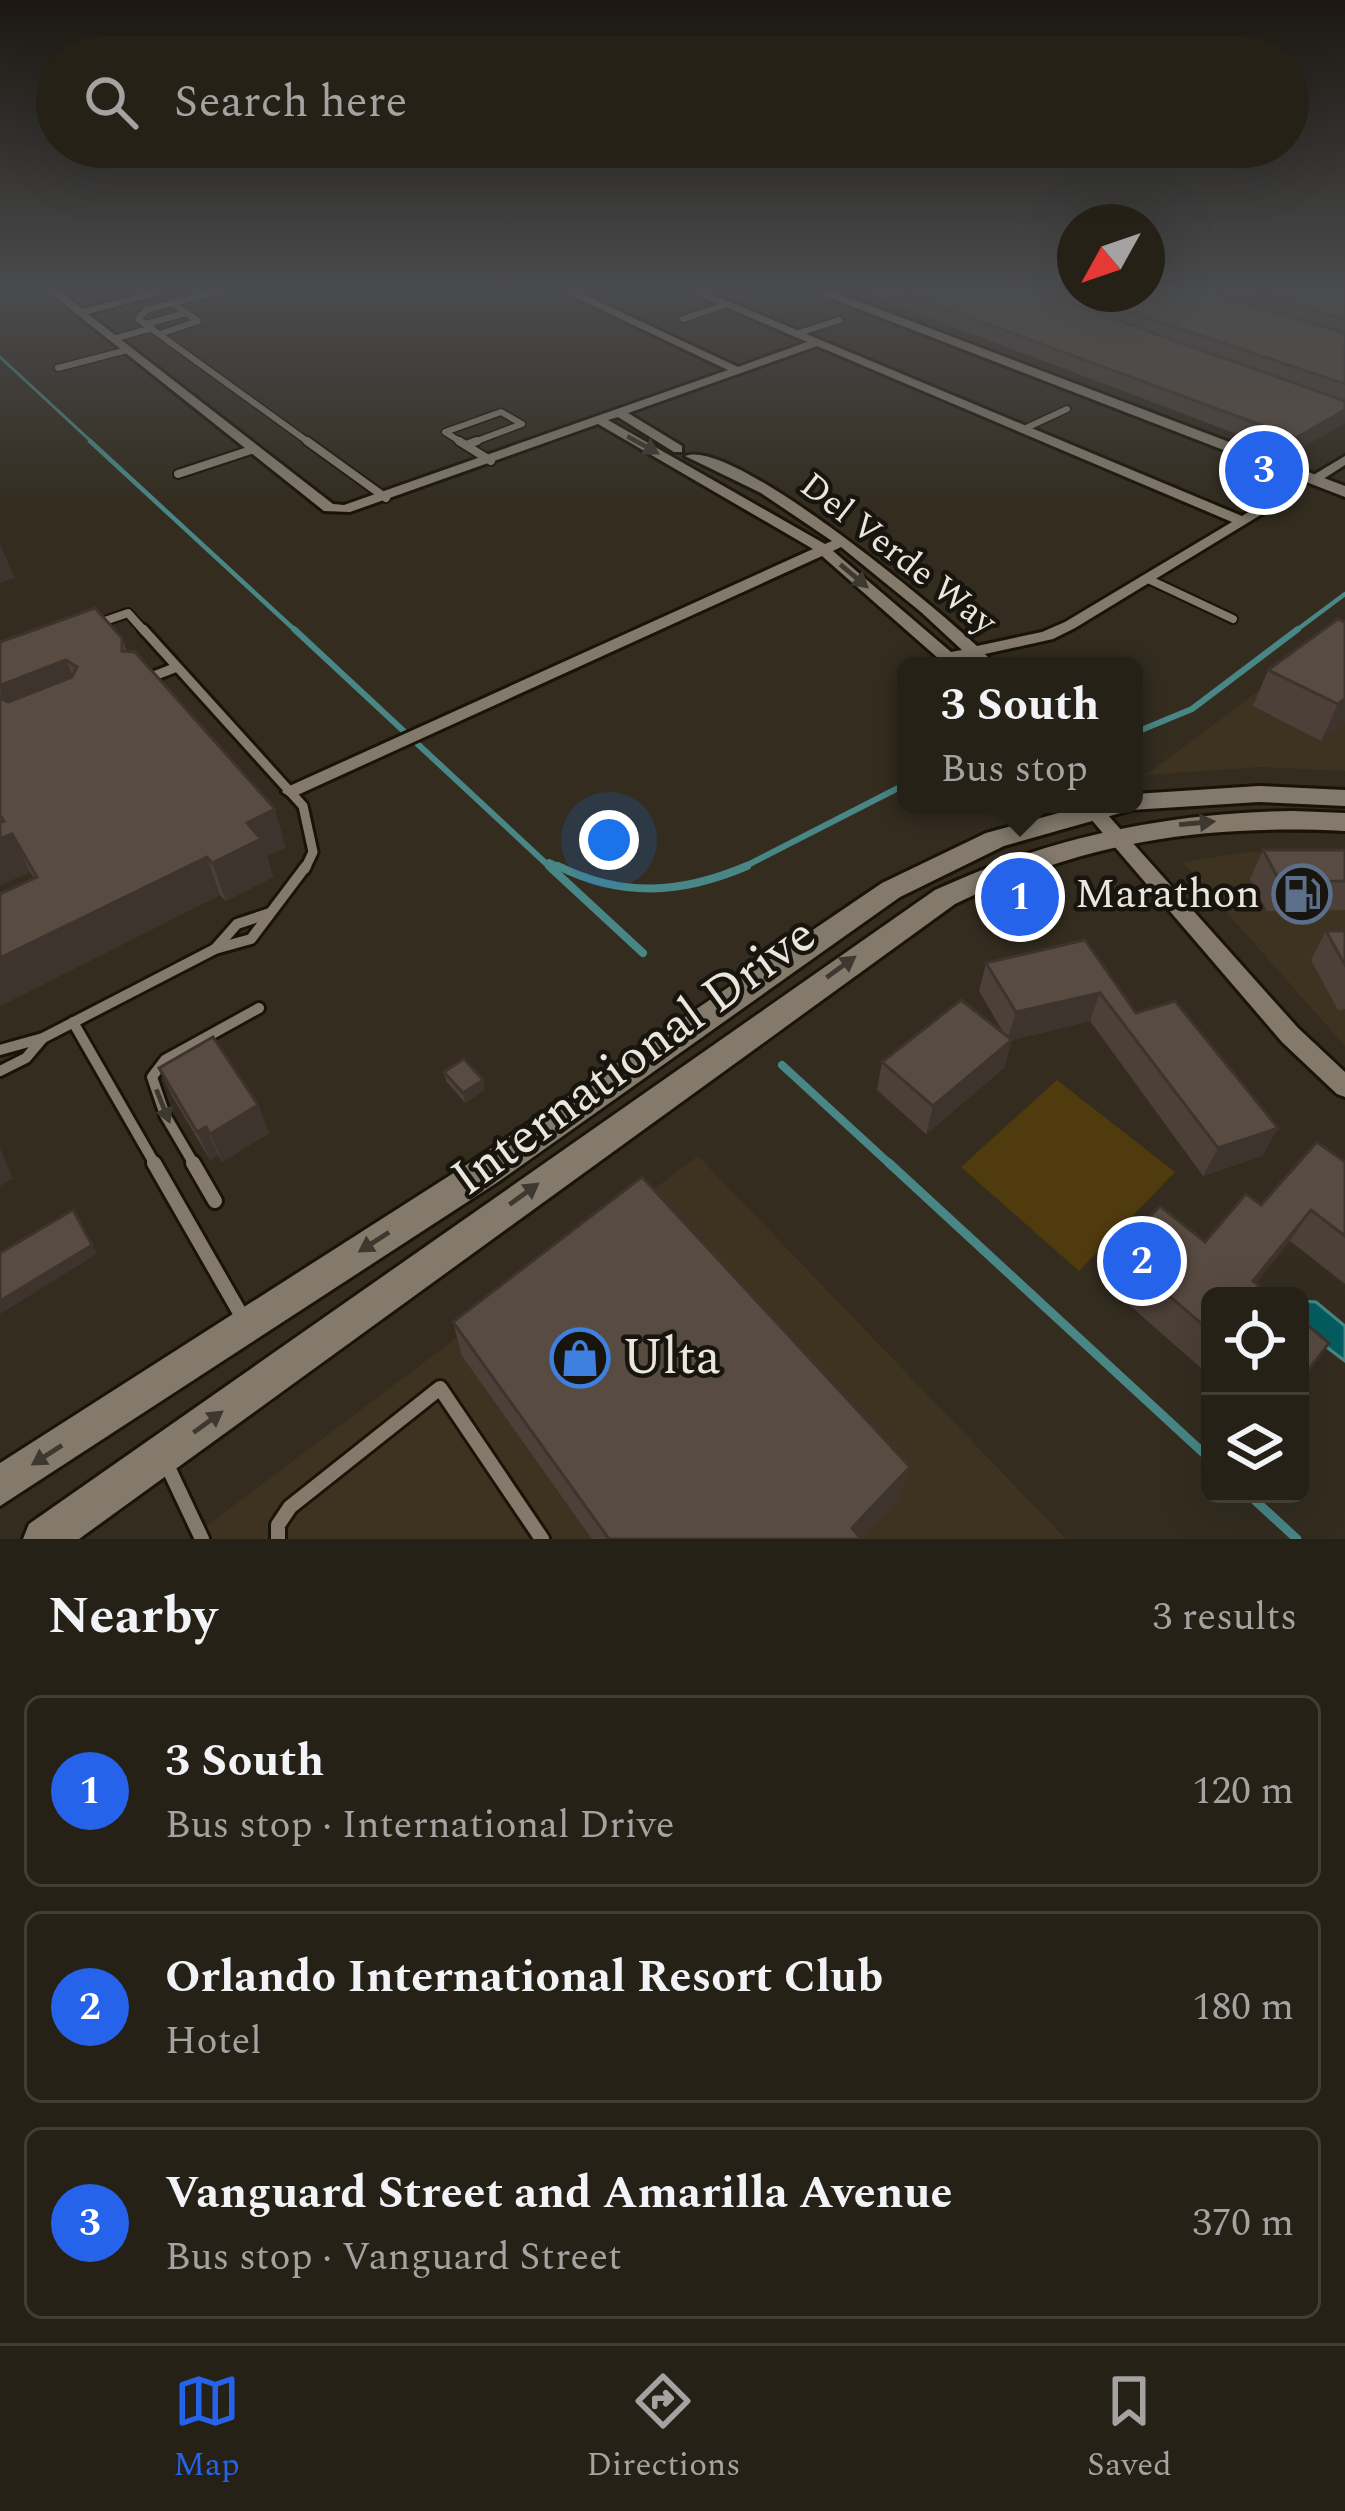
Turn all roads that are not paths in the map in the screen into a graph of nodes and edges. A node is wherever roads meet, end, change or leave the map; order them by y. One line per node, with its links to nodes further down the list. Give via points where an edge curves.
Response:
1 (74, 364): 8 (lane)
2 (145, 364): 17 (street)
3 (200, 364): 25 (lane)
4 (724, 364): 9 (street)
5 (759, 364): 9 (street)
6 (866, 364): 15 (street)
7 (1009, 364): 22 (street)
8 (58, 368)
9 (739, 371): 11 (street)
10 (1066, 409): 15 (lane)
11 (621, 414): 13 (street); 18 (street, Del Verde Way)
12 (536, 419): 14 (lane)
13 (601, 421): 18 (street, Del Verde Way, one-way to 18); 19 (street)
14 (522, 424): 16 (lane); 16 (lane, via 501,412 446,432)
15 (1024, 429): 26 (street)
16 (466, 445): 19 (lane)
17 (254, 449): 21 (lane); 25 (street, via 329,508)
18 (686, 455): 27 (street, Del Verde Way); 28 (street, Del Verde Way)
19 (491, 460): 25 (street)
20 (1345, 460): 22 (street)
21 (178, 474)
22 (1312, 480): 24 (street)
23 (1293, 491): 26 (street)
24 (1345, 492)
25 (386, 498)
26 (1244, 521): 29 (street)
27 (842, 542): 28 (street); 32 (street, Del Verde Way)
28 (821, 548): 33 (street, Del Verde Way, one-way to 33); 38 (street)
29 (1148, 579): 30 (lane); 32 (street, via 1047,636)
30 (1233, 619)
31 (88, 628): 36 (lane, via 128,613)
32 (975, 652): 34 (street); 35 (street, Del Verde Way)
33 (949, 657)
34 (963, 657)
35 (980, 657)
36 (177, 667): 37 (lane); 38 (lane)
37 (141, 681)
38 (291, 792): 43 (lane, via 310,822 313,852 298,884)
39 (1345, 798): 40 (street)
40 (1143, 801)
41 (1103, 813): 42 (street, International Drive, one-way to 42); 50 (street, via 1290,1034); 52 (street, International Drive, one-way to 52, via 994,839 891,890); 53 (street, International Drive, one-way to 41, via 902,924)
42 (1345, 822)
43 (270, 913): 44 (lane, via 221,934); 44 (lane, via 251,939)
44 (215, 949): 46 (lane)
45 (259, 1008): 51 (lane, one-way to 51, via 165,1060 152,1077)
46 (74, 1022): 47 (lane); 52 (lane)
47 (43, 1037): 48 (lane); 49 (lane)
48 (0, 1050)
49 (0, 1071)
50 (1345, 1087)
51 (214, 1202)
52 (246, 1325): 54 (street, International Drive, one-way to 54)
53 (162, 1455): 55 (street, International Drive); 56 (lane)
54 (0, 1486)
55 (44, 1539)
56 (202, 1539)
57 (278, 1539): 58 (lane, via 290,1507 440,1388)
58 (542, 1539)

